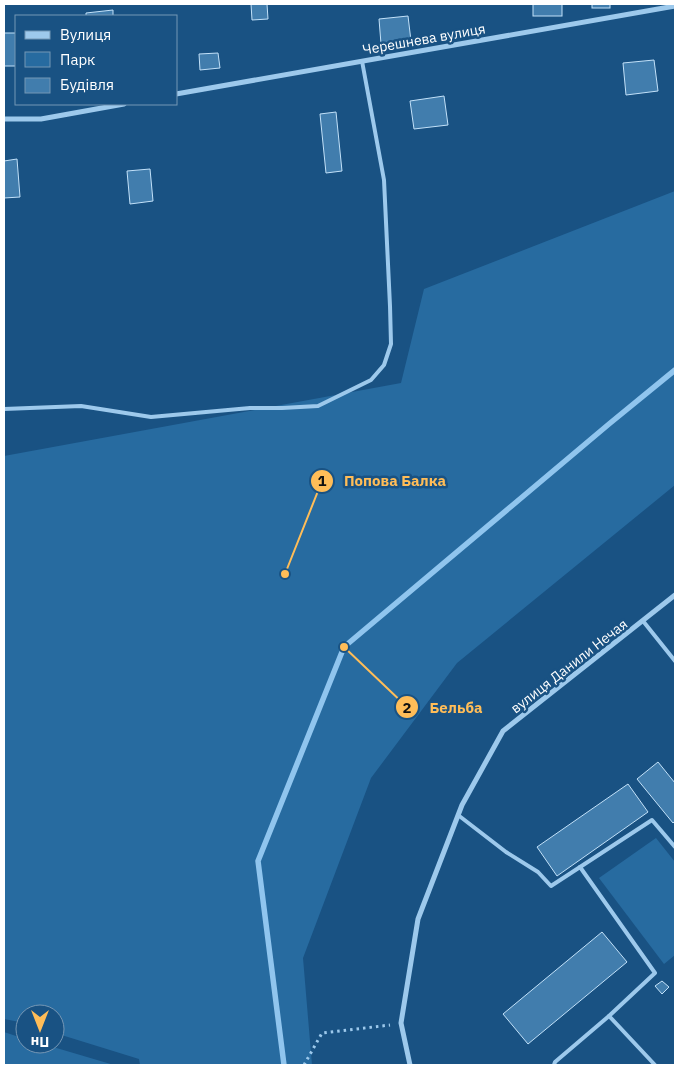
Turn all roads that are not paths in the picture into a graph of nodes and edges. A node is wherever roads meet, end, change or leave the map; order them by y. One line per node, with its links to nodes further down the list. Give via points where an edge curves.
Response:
1 (675, 6): 2 (street, Черешнева вулиця)
2 (362, 61): 3 (street, Черешнева вулиця); 6 (lane, via 384,180 390,306 391,344 384,365 371,380 318,406 151,417 81,406)
3 (178, 94)
4 (118, 105): 5 (street, via 41,118)
5 (4, 119)
6 (4, 409)
7 (675, 595): 8 (street, вулиця Данили Нечая)
8 (643, 622): 9 (lane); 10 (street, вулиця Данили Нечая, via 504,731)
9 (675, 661)
10 (458, 815): 12 (lane, via 538,872 552,886); 14 (street, вулиця Данили Нечая, via 418,919 401,1023)
11 (675, 847): 12 (lane, via 652,820)
12 (580, 867): 13 (lane, via 655,972)
13 (609, 1016): 15 (lane); 16 (lane)
14 (410, 1065)
15 (554, 1065)
16 (655, 1065)

